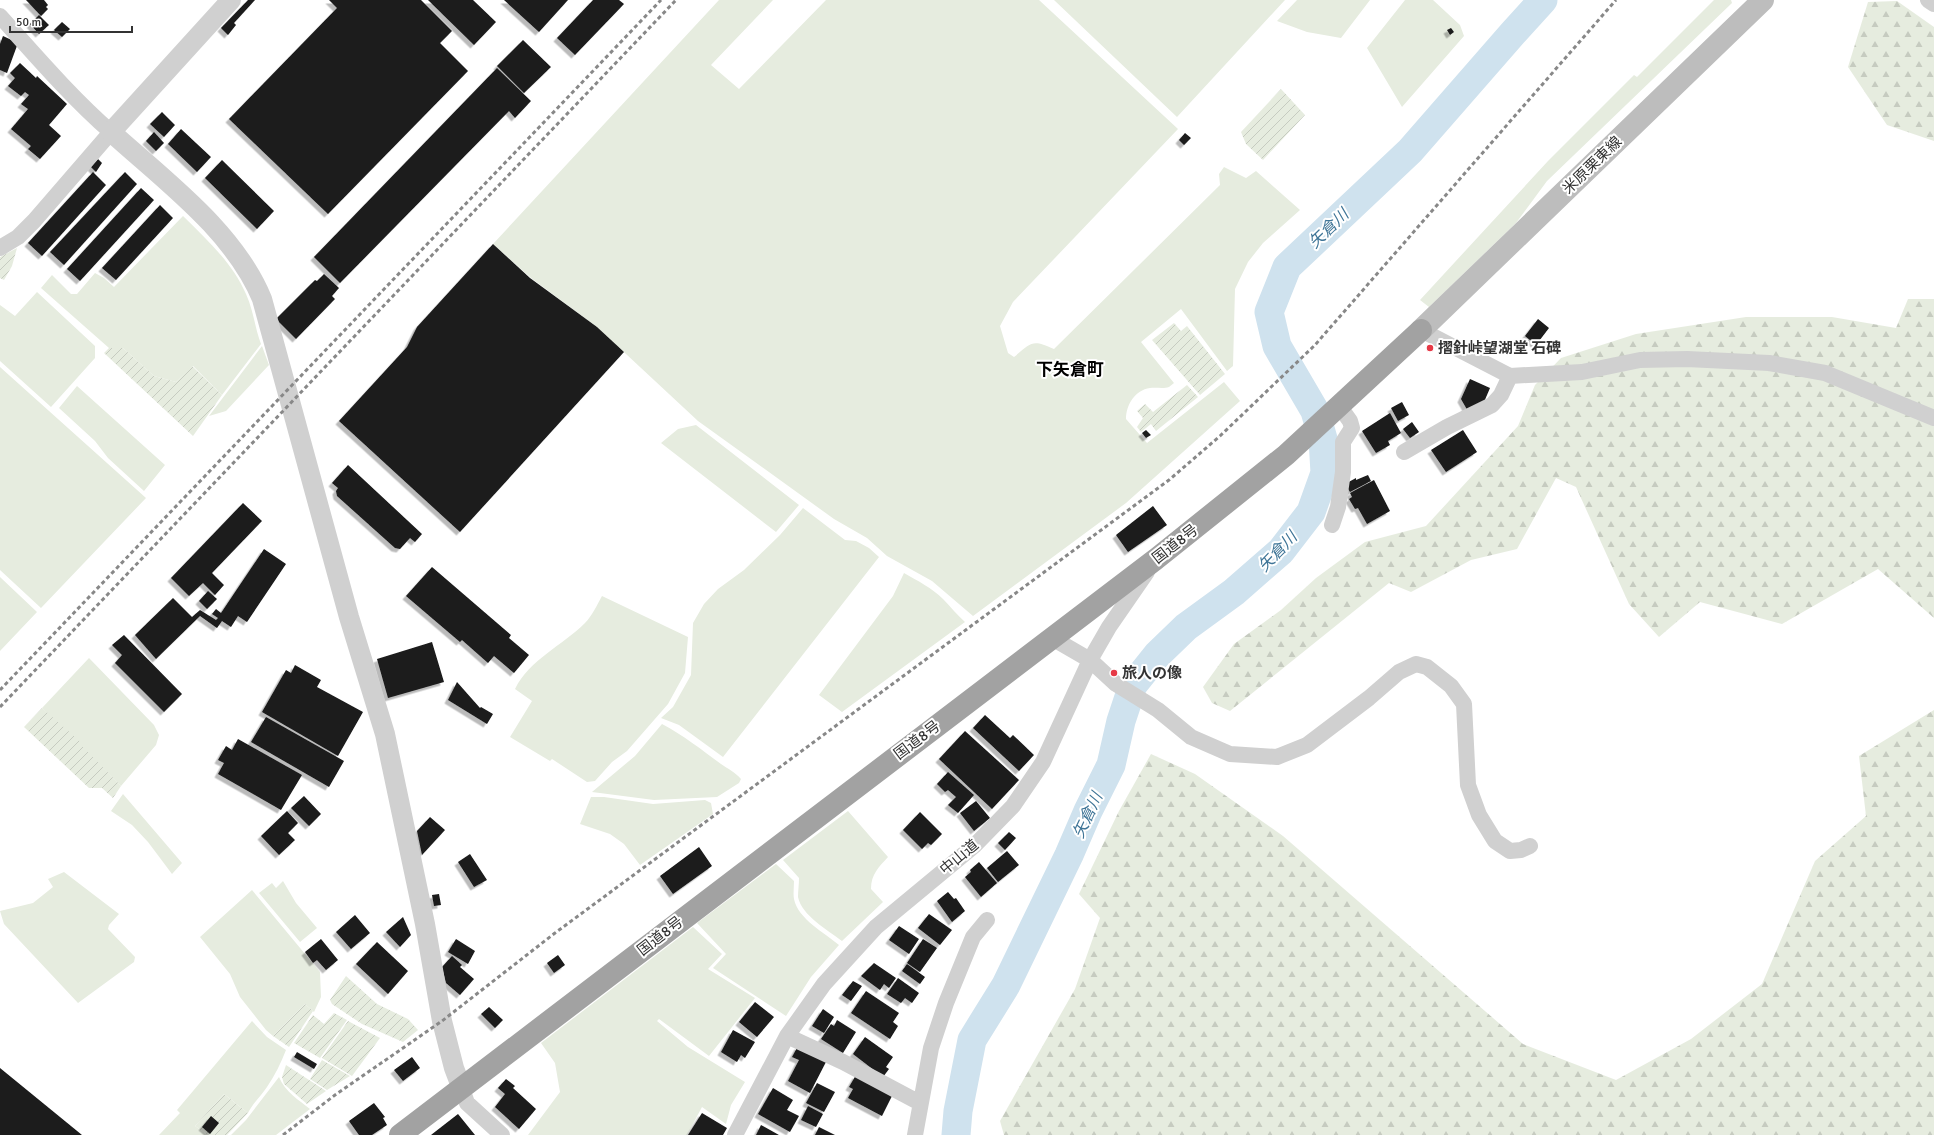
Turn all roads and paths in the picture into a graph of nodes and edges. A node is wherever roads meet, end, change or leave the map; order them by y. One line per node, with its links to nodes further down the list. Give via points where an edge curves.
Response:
1 (231, 0): 6 (street)
2 (1763, 0): 8 (main road, 米原栗東線)
3 (1928, 0): 4 (street)
4 (1934, 4)
5 (0, 16): 6 (street, via 46,69)
6 (111, 132): 7 (street, via 34,221 18,237); 22 (street, via 229,244 253,279 262,300 349,617 385,734 425,924 442,1021)
7 (0, 248)
8 (1421, 330): 9 (street); 10 (highway, 国道8号)
9 (1510, 376): 11 (street, via 1582,372 1640,360 1687,359 1769,363 1825,374); 12 (street, via 1501,395 1492,405)
10 (1338, 409): 13 (street, via 1350,421 1352,428 1343,442 1343,472 1338,507); 14 (highway, 国道8号, via 1286,455)
11 (1934, 418)
12 (1404, 452)
13 (1332, 524)
14 (1156, 559): 15 (highway, 国道8号); 16 (street, 中山道)
15 (1101, 601): 16 (street); 17 (highway, 国道8号)
16 (1108, 627): 18 (street, 中山道)
17 (1052, 638): 18 (street); 22 (highway, 国道8号)
18 (1090, 660): 19 (street, via 1116,684 1158,710 1191,737 1230,754 1277,757 1307,745 1399,672 1416,664 1427,667 1451,686 1464,704 1468,785 1479,815 1495,841 1510,851); 21 (street, 中山道, via 1043,762 1013,806 975,844 876,927 824,984)
19 (1530, 846)
20 (987, 920): 23 (street, via 973,937 946,1003 931,1048)
21 (787, 1036): 23 (street); 26 (street, 中山道)
22 (462, 1089): 24 (highway, 国道8号); 25 (street, via 467,1103)
23 (920, 1103): 27 (street)
24 (400, 1135)
25 (502, 1135)
26 (735, 1135)
27 (915, 1135)

